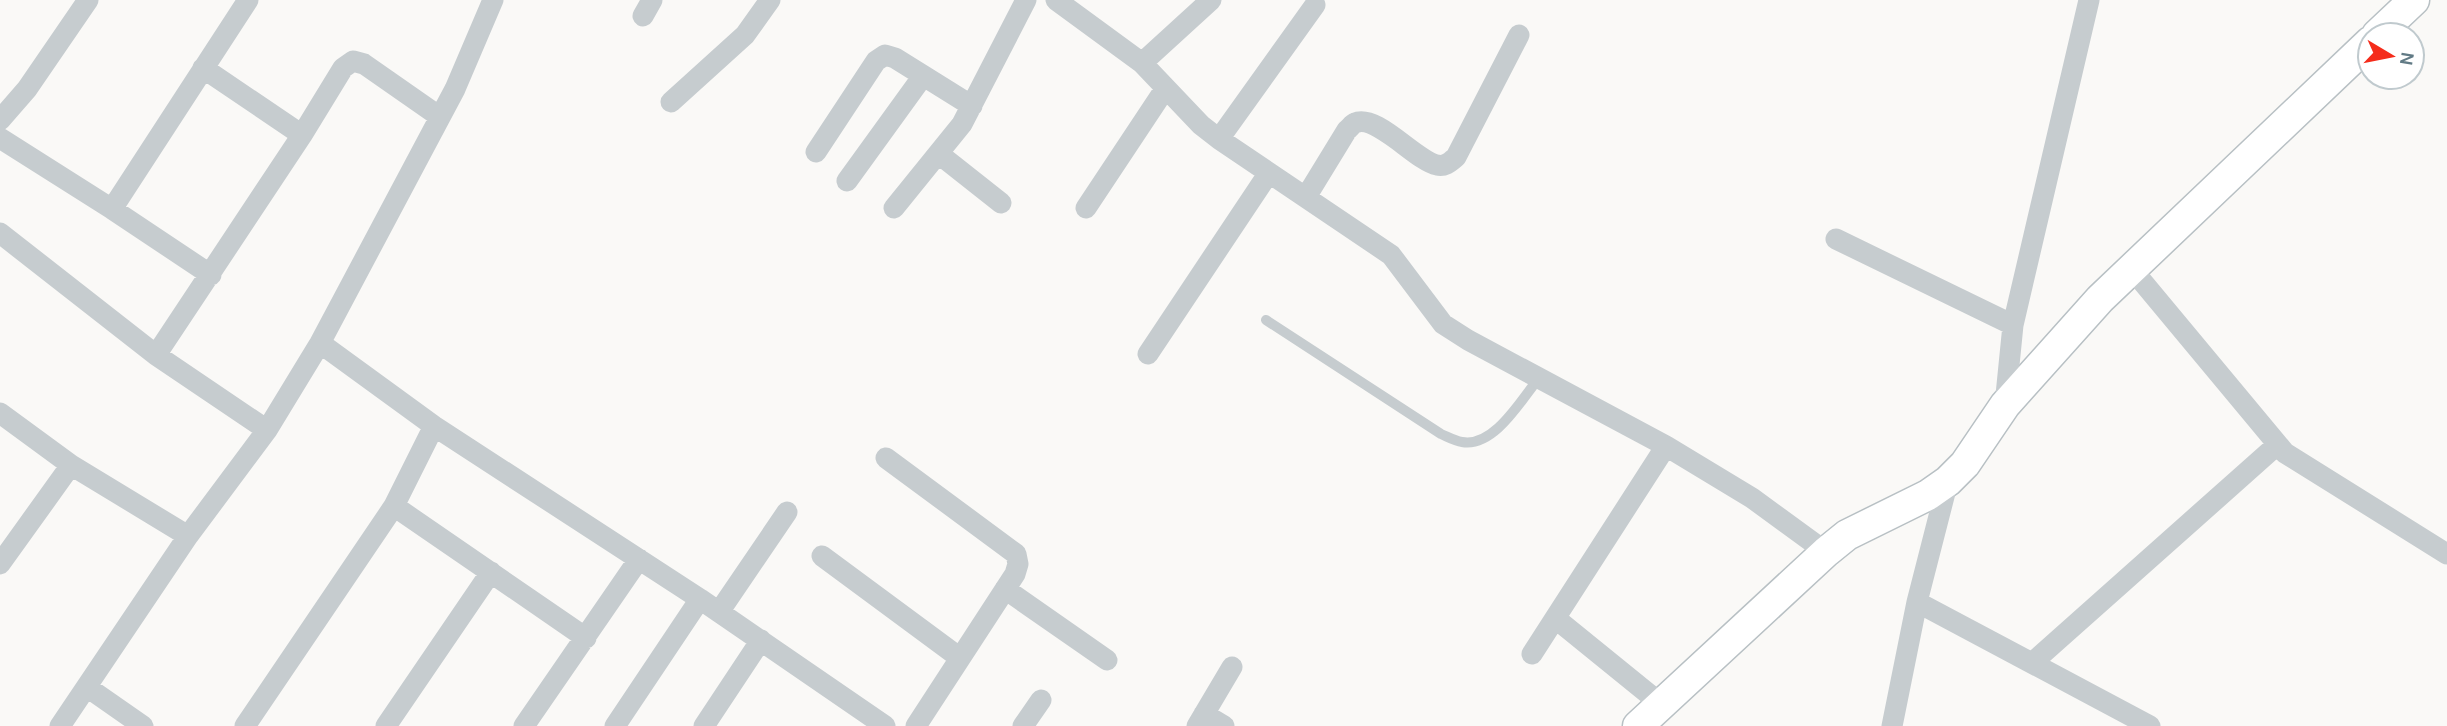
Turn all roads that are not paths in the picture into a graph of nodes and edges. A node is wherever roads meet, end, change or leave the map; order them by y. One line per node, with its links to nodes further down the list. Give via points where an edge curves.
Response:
1 (88, 0): 21 (street)
2 (494, 0): 20 (street)
3 (770, 0): 18 (street, via 745,35)
4 (1026, 0): 19 (street)
5 (1056, 0): 14 (street)
6 (1211, 0): 14 (street)
7 (2088, 0): 39 (street)
8 (2414, 0): 11 (street)
9 (238, 4): 15 (street)
10 (1315, 5): 24 (street)
11 (2392, 21)
12 (1518, 35): 29 (street, via 1456,157 1447,164 1437,166 1376,126 1355,122)
13 (2356, 55): 36 (street)
14 (1142, 63): 17 (street)
15 (203, 68): 22 (street); 33 (street)
16 (923, 76): 19 (street); 25 (street, via 886,55 877,61); 28 (street)
17 (1165, 89): 24 (street); 32 (street)
18 (671, 102)
19 (972, 106): 26 (street)
20 (440, 117): 22 (street, via 353,61 343,68); 40 (street)
21 (0, 120)
22 (302, 135): 37 (street)
23 (0, 138): 33 (street)
24 (1219, 139): 27 (street)
25 (816, 152)
26 (939, 154): 30 (street); 31 (street)
27 (1268, 174): 29 (street); 41 (street)
28 (847, 181)
29 (1306, 197): 43 (street, via 1391,255 1443,324)
30 (1001, 203)
31 (894, 208)
32 (1086, 208)
33 (112, 209): 37 (street)
34 (0, 233): 42 (street)
35 (1836, 239): 39 (street)
36 (2131, 268): 44 (street); 48 (street)
37 (211, 275): 42 (street)
38 (1266, 320): 43 (lane, via 1441,434 1461,442 1476,442 1495,432)
39 (2013, 325): 44 (street)
40 (320, 343): 46 (street); 47 (street)
41 (1148, 354)
42 (156, 355): 47 (street)
43 (1539, 378): 49 (street)
44 (2005, 405): 52 (street)
45 (0, 413): 51 (street)
46 (434, 426): 53 (street); 59 (street)
47 (267, 430): 55 (street)
48 (2277, 445): 57 (street, via 2301,465); 72 (street)
49 (1666, 446): 56 (street, via 1752,498); 66 (street)
50 (886, 458): 62 (street, via 1016,554 1015,574)
51 (71, 465): 55 (street); 60 (street)
52 (1948, 481): 56 (street, via 1847,535); 64 (street)
53 (394, 506): 61 (street); 80 (street)
54 (787, 512): 65 (street)
55 (188, 536): 74 (street)
56 (1826, 552): 76 (street)
57 (2447, 554)
58 (822, 556): 70 (street)
59 (639, 559): 63 (street); 67 (street)
60 (0, 564)
61 (491, 572): 67 (street); 81 (street)
62 (1005, 589): 70 (street); 71 (street)
63 (700, 599): 65 (street); 83 (street)
64 (1917, 602): 72 (street); 90 (street)
65 (719, 612): 68 (street)
66 (1555, 618): 69 (street); 76 (street)
67 (586, 638): 82 (street)
68 (761, 640): 84 (street); 85 (street)
69 (1532, 654)
70 (960, 658): 86 (street)
71 (1107, 660)
72 (2032, 663): 91 (street)
73 (1232, 667): 77 (street)
74 (87, 687): 78 (street); 79 (street)
75 (1041, 700): 87 (street)
76 (1661, 704): 89 (street)
77 (1201, 720): 88 (street)
78 (60, 726)
79 (143, 726)
80 (245, 726)
81 (386, 726)
82 (524, 726)
83 (615, 726)
84 (704, 726)
85 (885, 726)
86 (916, 726)
87 (1023, 726)
88 (1224, 726)
89 (1638, 726)
90 (1892, 726)
91 (2150, 726)

